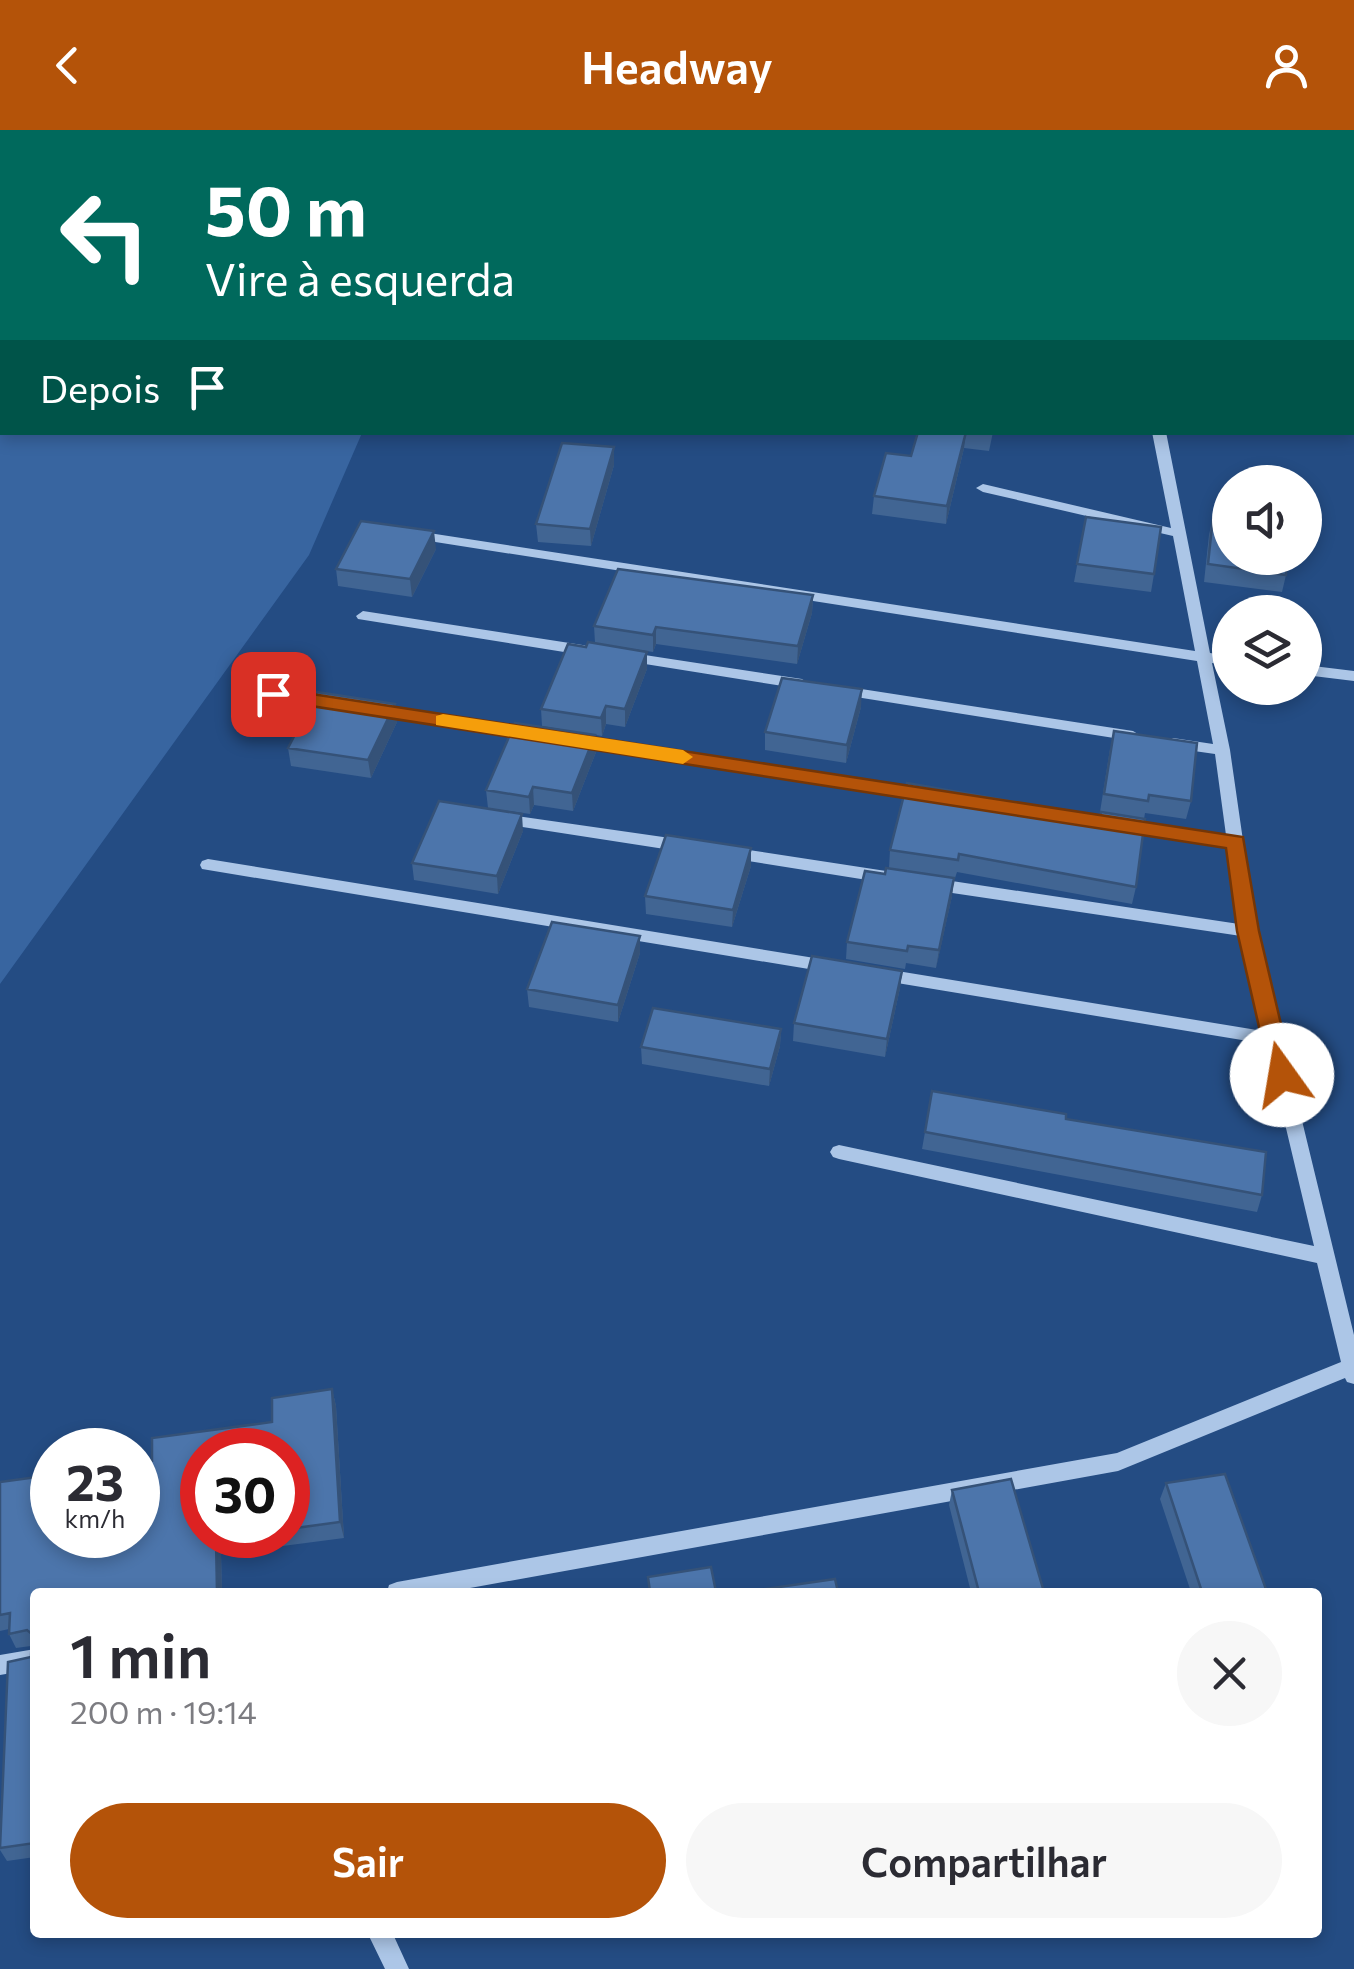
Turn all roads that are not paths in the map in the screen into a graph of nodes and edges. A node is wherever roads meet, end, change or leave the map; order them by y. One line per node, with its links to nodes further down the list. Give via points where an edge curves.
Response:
1 (1160, 435): 3 (street)
2 (984, 488): 3 (street)
3 (1180, 534): 8 (street)
4 (429, 537): 8 (street)
5 (362, 616): 6 (street)
6 (597, 652)
7 (616, 656): 12 (street)
8 (1204, 657): 9 (street); 17 (street)
9 (1212, 658)
10 (1322, 672): 11 (street)
11 (1354, 676)
12 (812, 686)
13 (832, 689): 15 (street)
14 (273, 694): 18 (street)
15 (1144, 738)
16 (1164, 741): 17 (street)
17 (1222, 750): 21 (street)
18 (941, 796)
19 (482, 816): 22 (street)
20 (1098, 821): 21 (street)
21 (1236, 842): 25 (street)
22 (698, 848)
23 (717, 852): 25 (street)
24 (208, 865): 26 (street)
25 (1248, 931): 26 (street)
26 (1273, 1039): 28 (street)
27 (839, 1152): 28 (street)
28 (1323, 1256): 29 (street)
29 (1352, 1371): 30 (street, via 1118,1462)
30 (419, 1588)
31 (30, 1659): 32 (street)
32 (0, 1665)
33 (382, 1938): 34 (street)
34 (396, 1969)

